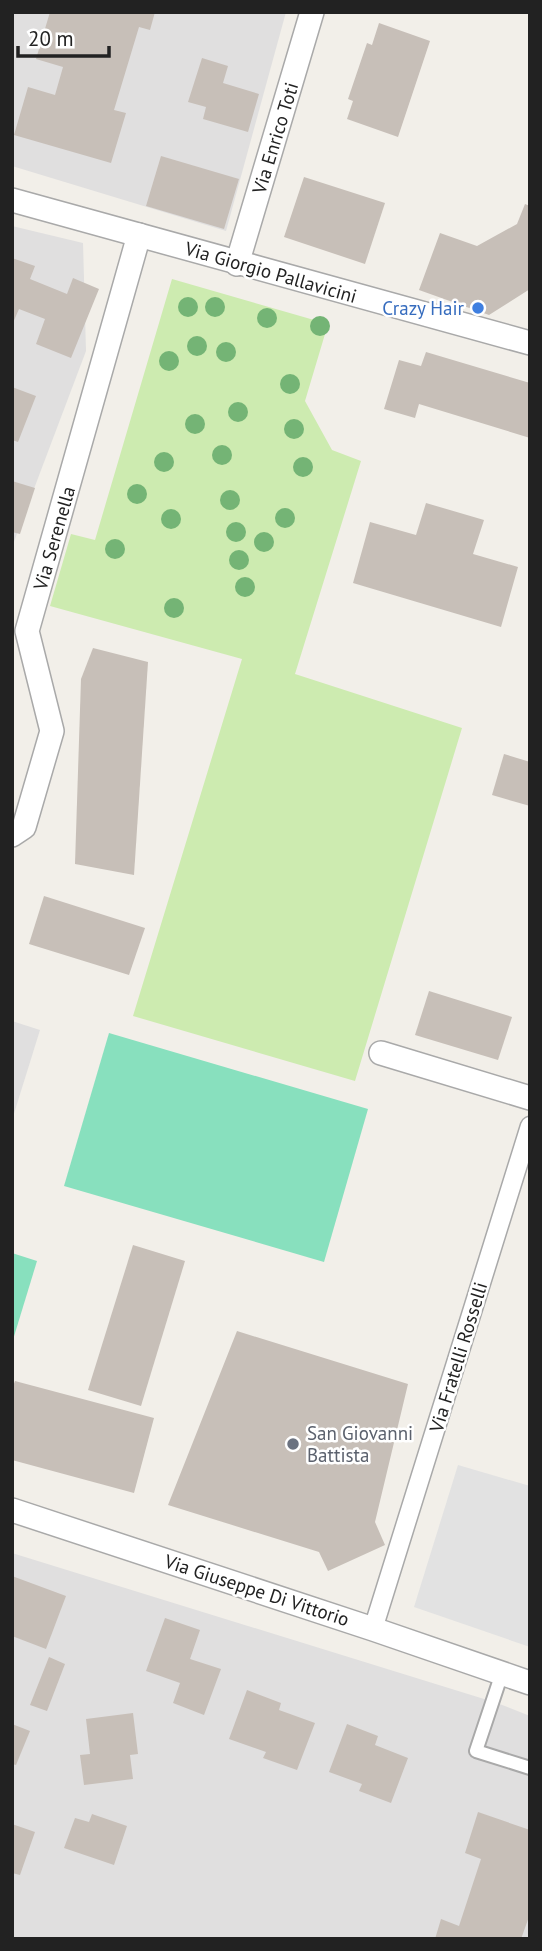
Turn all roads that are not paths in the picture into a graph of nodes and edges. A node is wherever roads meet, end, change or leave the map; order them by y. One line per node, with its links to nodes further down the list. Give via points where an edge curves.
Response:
1 (312, 12): 4 (street, Via Enrico Toti)
2 (12, 200): 3 (street, Via Giorgio Pallavicini)
3 (139, 235): 4 (street, Via Giorgio Pallavicini); 6 (street, Via Serenella, via 27,631 52,731 24,827)
4 (237, 264): 5 (street, Via Giorgio Pallavicini)
5 (530, 343)
6 (12, 835)
7 (381, 1053): 8 (street)
8 (530, 1098)
9 (530, 1126): 11 (street, Via Fratelli Rosselli)
10 (12, 1510): 11 (street, Via Giuseppe Di Vittorio)
11 (373, 1629): 12 (street, Via Giuseppe Di Vittorio)
12 (502, 1673): 13 (street, Via Giuseppe Di Vittorio); 14 (lane, via 477,1751)
13 (530, 1684)
14 (530, 1768)

